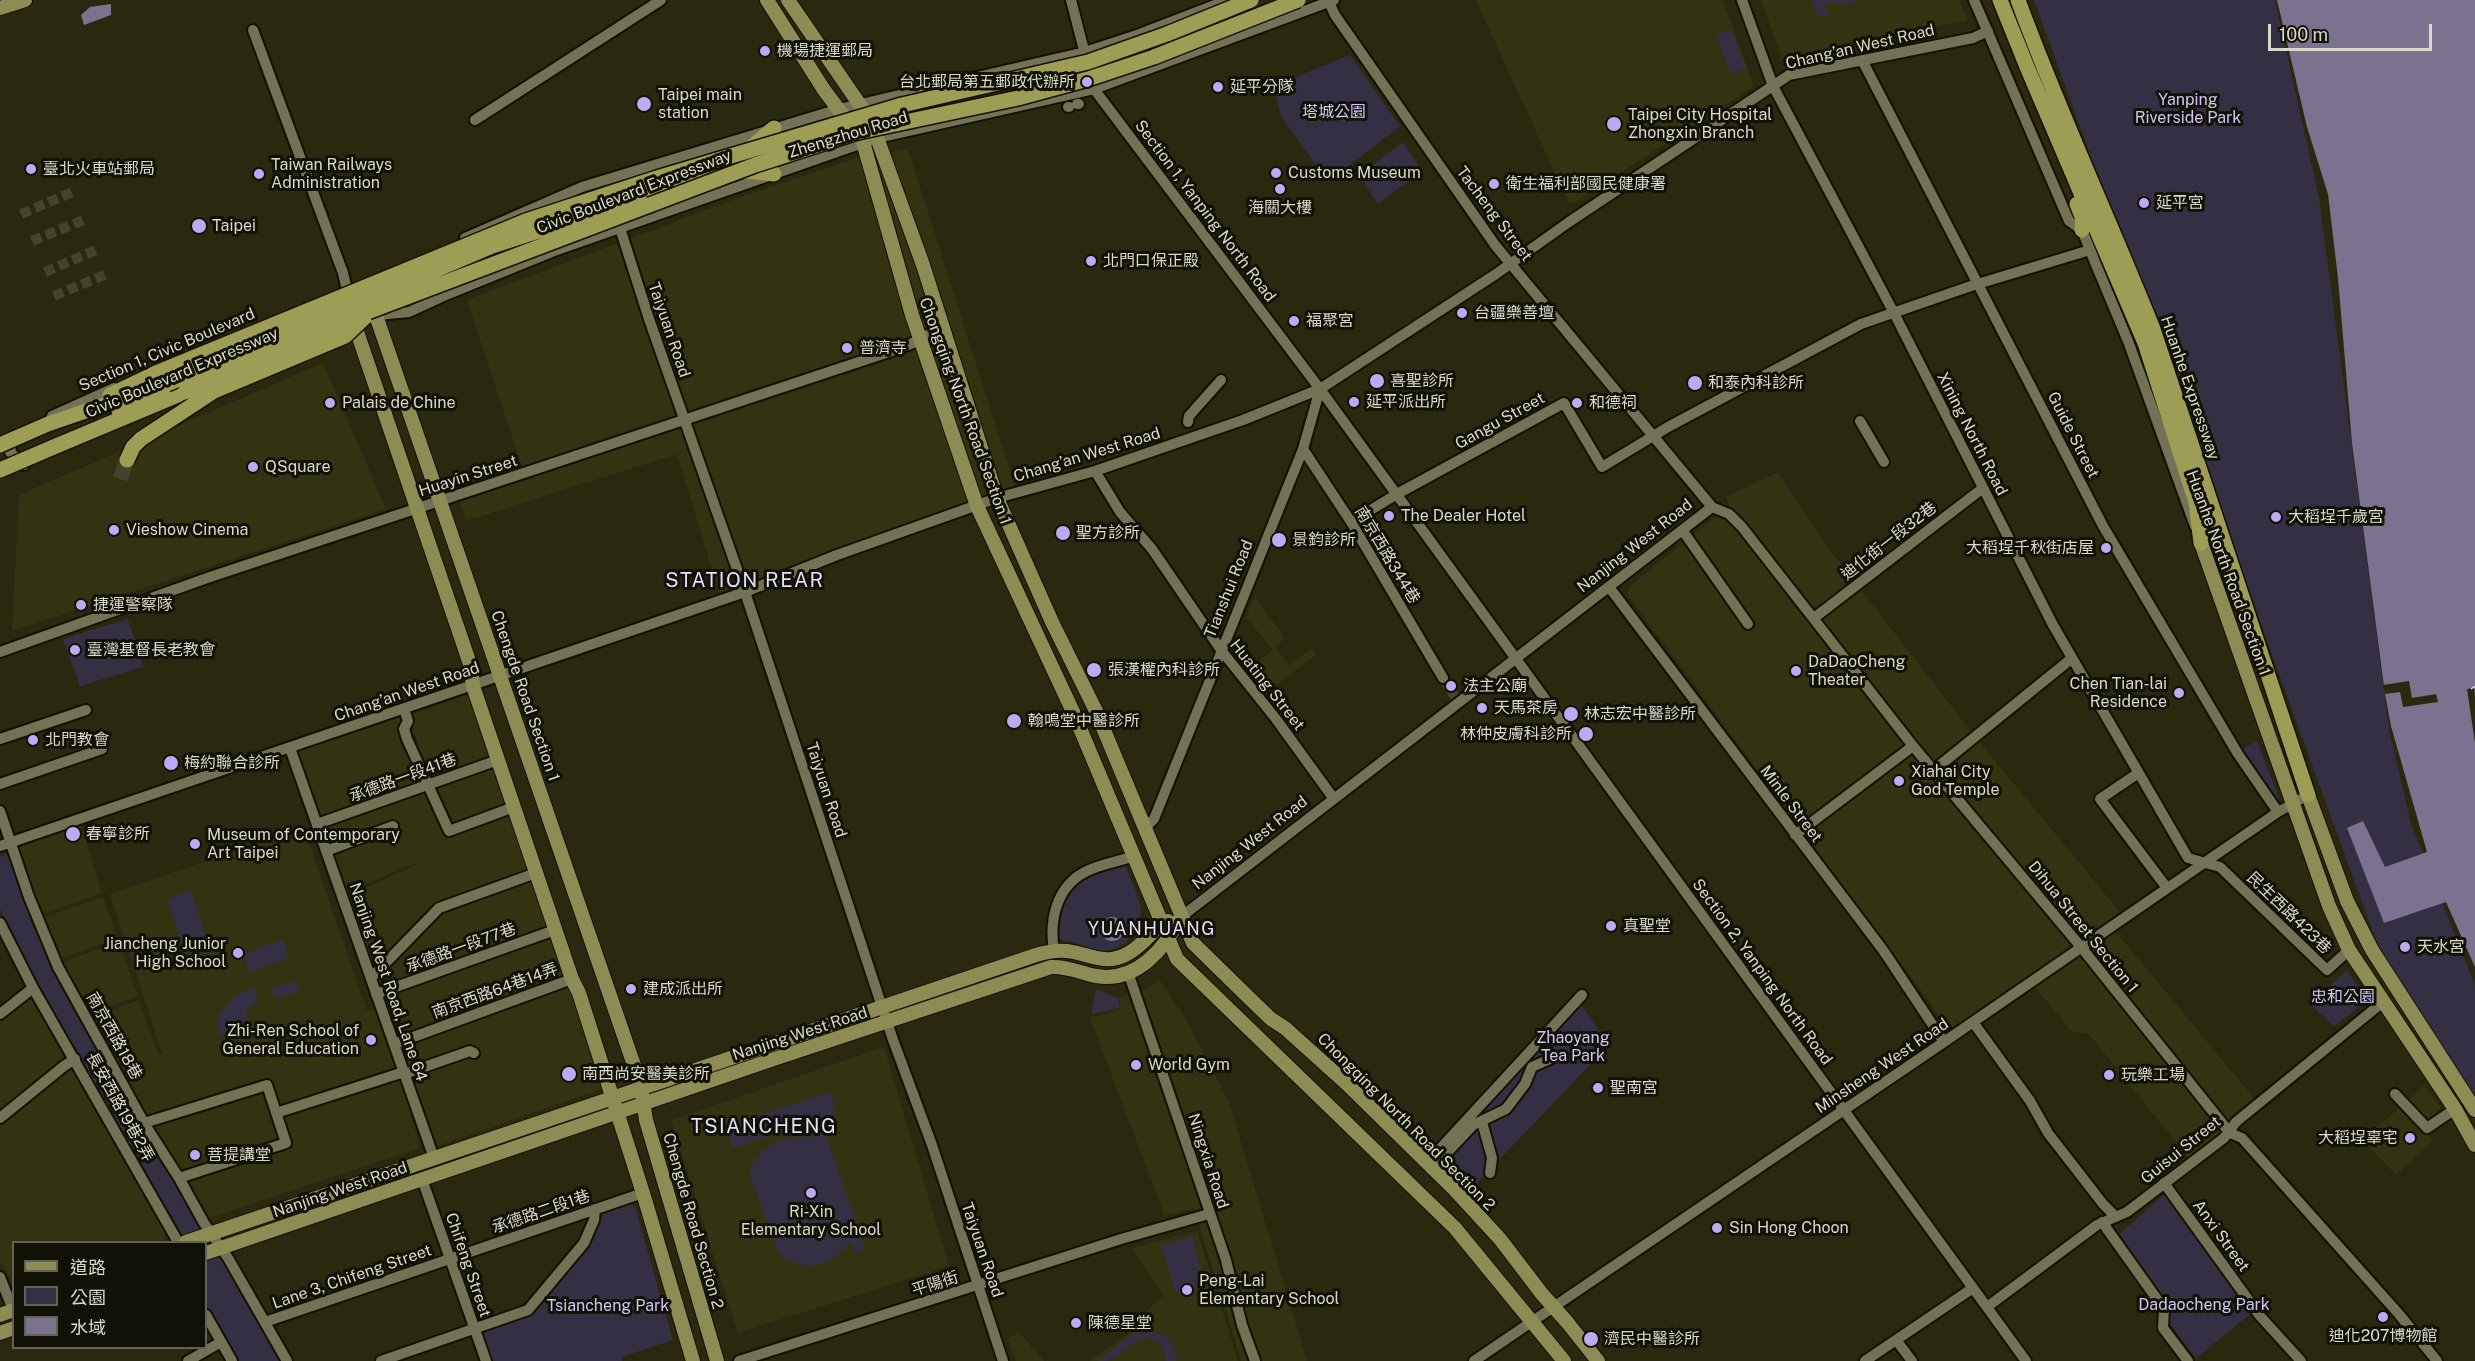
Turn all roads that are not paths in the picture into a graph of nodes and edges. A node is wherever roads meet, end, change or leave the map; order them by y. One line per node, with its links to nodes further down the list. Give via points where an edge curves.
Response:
1 (24, 0): 15 (main road)
2 (661, 0): 28 (street)
3 (767, 0): 27 (main road, Chongqing North Road Section 1)
4 (788, 0): 25 (main road, Chongqing North Road Section 1)
5 (1071, 0): 20 (street, Section 1, Yanping North Road)
6 (1228, 0): 20 (street, Zhengzhou Road)
7 (1251, 0): 53 (highway, Civic Boulevard Expressway, bridge, via 1088,62 902,105 526,221 156,373)
8 (1298, 0): 42 (highway, Civic Boulevard Expressway, bridge, via 1088,79 858,132 755,165)
9 (1742, 0): 22 (street, Xining North Road)
10 (1974, 0): 19 (street, Huanhe North Road Section 1)
11 (1992, 0): 36 (highway, via 1999,25 2083,219)
12 (2000, 0): 75 (highway, Huanhe Expressway, via 2145,343 2196,502)
13 (2018, 0): 98 (highway, Huanhe Expressway, via 2058,106 2153,329)
14 (1330, 1): 24 (street, Zhengzhou Road); 38 (street, Tacheng Street, via 1335,15 1392,99)
15 (0, 8)
16 (1302, 20): 17 (street, via 1259,35)
17 (1255, 24)
18 (253, 30): 41 (street)
19 (1988, 31): 21 (street, Chang’an West Road, via 1973,38); 36 (street, Huanhe North Road Section 1, via 2069,221)
20 (1085, 52): 24 (street, Section 1, Yanping North Road); 25 (street, Zhengzhou Road)
21 (1862, 60): 22 (street, Chang’an West Road, via 1789,75); 40 (street, Guide Street)
22 (1773, 86): 38 (street, Chang’an West Road); 43 (street, Xining North Road)
23 (1079, 89): 26 (street)
24 (1094, 89): 32 (street, Zhengzhou Road); 49 (street, Section 1, Yanping North Road)
25 (859, 103): 27 (street, Zhengzhou Road); 29 (main road, Chongqing North Road Section 1)
26 (1075, 105)
27 (838, 109): 30 (main road, Chongqing North Road Section 1); 31 (street, Zhengzhou Road)
28 (475, 120)
29 (871, 121): 30 (highway); 32 (main road, Chongqing North Road Section 1)
30 (853, 127): 32 (main road, Chongqing North Road Section 1); 33 (highway)
31 (774, 129): 33 (highway); 39 (street, Zhengzhou Road, via 582,187)
32 (870, 140): 34 (street, Zhengzhou Road); 44 (main road, Chongqing North Road Section 1); 46 (main road, Chongqing North Road Section 1)
33 (726, 169): 34 (highway); 48 (highway, bridge, via 492,246)
34 (774, 174): 35 (street, Zhengzhou Road)
35 (620, 228): 42 (street, Zhengzhou Road, via 491,276 409,312); 50 (street, Taiyuan Road)
36 (2082, 230): 37 (street, Huanhe North Road Section 1)
37 (2090, 250): 40 (street); 75 (street, Huanhe North Road Section 1, via 2128,341)
38 (1511, 263): 49 (street, Chang’an West Road); 55 (street, Tacheng Street)
39 (363, 283): 41 (street, Zhengzhou Road); 42 (main road, Chengde Road Section 1)
40 (1979, 285): 43 (street); 103 (street, Guide Street, via 2121,557 2238,754)
41 (347, 290): 45 (main road); 54 (street, Section 1, Civic Boulevard)
42 (374, 313): 45 (street); 58 (highway, Civic Boulevard Expressway, bridge); 60 (highway, bridge, via 345,336 214,391 141,439); 69 (main road, Chengde Road Section 1)
43 (1894, 313): 55 (street, via 1861,324); 66 (street, Xining North Road)
44 (943, 325): 46 (street, Huayin Street); 68 (main road, Chongqing North Road Section 1)
45 (353, 326): 62 (street); 72 (main road)
46 (920, 340): 50 (street, Huayin Street); 70 (main road, Chongqing North Road Section 1)
47 (1221, 380): 52 (street)
48 (167, 384): 53 (highway); 58 (highway)
49 (1320, 389): 59 (street, Tianshui Road); 64 (street, Chang’an West Road); 67 (street, Section 1, Yanping North Road)
50 (684, 421): 69 (street, Huayin Street); 77 (street, Taiyuan Road)
51 (1860, 421): 61 (street)
52 (1188, 422)
53 (48, 424): 57 (highway, Civic Boulevard Expressway, bridge)
54 (16, 433): 56 (street, Section 1, Civic Boulevard); 62 (street, via 9,445 10,452)
55 (1652, 436): 67 (street, Gangu Street, via 1602,467 1564,403); 71 (street, Nanjing West Road)
56 (0, 440)
57 (0, 446)
58 (56, 446): 63 (highway, Civic Boulevard Expressway, bridge)
59 (1303, 449): 73 (street, 南京西路344巷); 80 (street, Tianshui Road)
60 (127, 460)
61 (1884, 462)
62 (27, 466): 65 (street)
63 (0, 470)
64 (1095, 471): 68 (street, Chang’an West Road); 80 (street, Huating Street, via 1120,512 1152,549)
65 (0, 478)
66 (1983, 488): 78 (street, 迪化街一段32巷); 83 (street, Xining North Road)
67 (1397, 494): 73 (street); 82 (street, Section 1, Yanping North Road)
68 (997, 498): 70 (street, Chang’an West Road); 106 (main road, Chongqing North Road Section 1, via 1096,711)
69 (440, 500): 72 (street, Huayin Street); 84 (main road, Chengde Road Section 1)
70 (977, 506): 77 (street, Chang’an West Road); 110 (main road, Chongqing North Road Section 1, via 1074,714)
71 (1712, 507): 74 (street, Nanjing West Road); 78 (street, Dihua Street Section 1, via 1729,514 1742,527)
72 (417, 508): 81 (street, Huayin Street); 86 (main road, via 471,667)
73 (1350, 522): 85 (street, 南京西路344巷)
74 (1683, 531): 76 (street, Nanjing West Road); 79 (street)
75 (2201, 543): 100 (main road, Huanhe North Road Section 1)
76 (1609, 587): 82 (street, Nanjing West Road); 107 (street, Minle Street)
77 (745, 592): 84 (street, Chang’an West Road); 130 (street, Taiyuan Road)
78 (1814, 618): 90 (street, Dihua Street Section 1)
79 (1748, 624)
80 (1221, 650): 99 (street, Huating Street); 106 (street, Tianshui Road, via 1154,819)
81 (0, 652)
82 (1515, 658): 99 (street, Nanjing West Road, via 1457,699); 145 (street, Section 2, Yanping North Road)
83 (2071, 659): 94 (street); 95 (street, Xining North Road)
84 (501, 676): 86 (street, Chang’an West Road); 140 (main road, Chengde Road Section 1)
85 (1443, 678)
86 (473, 686): 87 (street, Chang’an West Road); 93 (main road)
87 (404, 709): 91 (street, Chang’an West Road); 97 (street, via 407,739)
88 (86, 710): 89 (street)
89 (0, 739)
90 (1913, 746): 94 (street, Dihua Street Section 1); 107 (street)
91 (290, 748): 104 (street, Nanjing West Road, Lane 64); 108 (street, Chang’an West Road)
92 (102, 749): 96 (street)
93 (498, 760): 97 (street, 承德路一段41巷); 101 (main road)
94 (1934, 770): 120 (street, Dihua Street Section 1)
95 (2137, 774): 111 (street, Xining North Road, via 2188,858); 113 (street, via 2100,799)
96 (0, 784)
97 (427, 784): 101 (street, via 449,831); 104 (street, 承德路一段41巷)
98 (2308, 795): 100 (street, Minsheng West Road); 146 (main road, via 2347,901 2372,950)
99 (1334, 799): 114 (street, Nanjing West Road)
100 (2293, 802): 103 (street, Minsheng West Road); 122 (main road, Huanhe North Road Section 1, via 2329,906)
101 (514, 807): 112 (main road)
102 (0, 811): 108 (street, 南京西路18巷)
103 (2278, 812): 111 (street, Minsheng West Road)
104 (317, 824): 109 (street, Nanjing West Road, Lane 64)
105 (393, 826): 109 (street)
106 (1144, 829): 114 (main road, Chongqing North Road Section 1)
107 (1795, 835): 134 (street, Minle Street, via 1883,950)
108 (5, 844): 151 (street, 南京西路18巷, via 58,967)
109 (326, 851): 124 (street, Nanjing West Road, Lane 64)
110 (1134, 856): 116 (main road, Chongqing North Road Section 1); 121 (street, via 1086,872 1068,885 1056,907)
111 (2204, 862): 113 (street, Minsheng West Road); 122 (street, 民生西路423巷, via 2220,867 2327,970)
112 (536, 873): 117 (main road); 124 (street, via 439,908)
113 (2166, 888): 120 (street, Minsheng West Road)
114 (1181, 917): 116 (main road, Nanjing West Road); 119 (main road, Nanjing West Road); 156 (main road, Chongqing North Road Section 2, via 1193,943 1212,963)
115 (0, 923): 118 (street, 長安西路19巷2弄)
116 (1162, 923): 119 (main road, Chongqing North Road Section 1); 121 (main road, Nanjing West Road, via 1139,946 1116,959)
117 (555, 930): 125 (main road); 127 (street, 承德路一段77巷)
118 (3, 938): 126 (street, 長安西路19巷2弄)
119 (1169, 940): 123 (main road, Nanjing West Road, via 1151,958); 180 (main road, via 1177,959 1455,1228)
120 (2081, 947): 133 (street, Minsheng West Road); 152 (street, Dihua Street Section 1)
121 (1054, 950): 130 (main road, Nanjing West Road)
122 (2349, 950): 129 (main road, Huanhe North Road Section 1)
123 (1128, 972): 132 (main road, Nanjing West Road, via 1099,976 1051,967); 163 (street, Ningxia Road)
124 (371, 978): 127 (street, Nanjing West Road, Lane 64)
125 (572, 979): 135 (street, 南京西路64巷14弄); 142 (main road)
126 (33, 988): 131 (street); 137 (street, 長安西路19巷2弄)
127 (376, 994): 135 (street, Nanjing West Road, Lane 64)
128 (1582, 995): 156 (street)
129 (2384, 1002): 144 (main road, Huanhe North Road Section 1); 152 (street, Guisui Street, via 2236,1122)
130 (883, 1008): 132 (street, Taiyuan Road); 140 (main road, Nanjing West Road)
131 (0, 1014)
132 (887, 1022): 143 (main road, Nanjing West Road); 173 (street, Taiyuan Road)
133 (1973, 1022): 134 (street, Minsheng West Road); 164 (street, via 2030,1101 2048,1133)
134 (1944, 1042): 145 (street, Minsheng West Road)
135 (394, 1044): 139 (street, Nanjing West Road, Lane 64)
136 (474, 1053): 139 (street)
137 (75, 1059): 149 (street); 167 (street, 長安西路19巷2弄)
138 (1550, 1059): 150 (street, via 1532,1067 1506,1109)
139 (404, 1073): 147 (street); 154 (street, Nanjing West Road, Lane 64)
140 (641, 1088): 142 (main road, Nanjing West Road); 143 (main road, Chengde Road Section 2)
141 (2395, 1094): 144 (street, via 2427,1128)
142 (614, 1098): 148 (main road); 154 (main road, Nanjing West Road)
143 (642, 1104): 148 (main road, Nanjing West Road); 190 (main road, Chengde Road Section 2)
144 (2455, 1109): 153 (main road, Huanhe North Road Section 1)
145 (1843, 1110): 174 (street, Section 2, Yanping North Road); 176 (street, Minsheng West Road)
146 (2475, 1110)
147 (276, 1113): 151 (street, via 267,1085); 158 (street, via 286,1143)
148 (619, 1113): 159 (main road, Nanjing West Road); 161 (main road)
149 (0, 1118)
150 (1482, 1122): 155 (street, via 1473,1125); 157 (street, via 1492,1158)
151 (144, 1123): 158 (street, 南京西路18巷)
152 (2230, 1133): 160 (street, Guisui Street); 202 (street, Dihua Street Section 1, via 2242,1138)
153 (2475, 1145)
154 (434, 1158): 166 (main road, Nanjing West Road)
155 (1441, 1159)
156 (1427, 1162): 176 (main road, Chongqing North Road Section 2, via 1500,1239)
157 (1490, 1173)
158 (179, 1178): 166 (street, 南京西路18巷)
159 (422, 1179): 169 (main road, Nanjing West Road); 171 (street, Chifeng Street)
160 (2164, 1183): 164 (street, Guisui Street); 201 (street, Anxi Street, via 2260,1316)
161 (643, 1193): 162 (street, 承德路二段1巷); 189 (main road)
162 (595, 1209): 171 (street, 承德路二段1巷); 181 (street, via 584,1243 528,1310)
163 (1209, 1214): 173 (street, 平陽街); 193 (street, Ningxia Road)
164 (2116, 1217): 165 (street, Guisui Street)
165 (2102, 1222): 175 (street, Guisui Street); 200 (street, via 2163,1309 2163,1328)
166 (211, 1233): 168 (main road, Nanjing West Road); 169 (street, 南京西路18巷)
167 (177, 1241)
168 (189, 1241)
169 (221, 1248): 170 (main road, Nanjing West Road); 179 (street, 南京西路18巷)
170 (207, 1253)
171 (449, 1259): 179 (street, Lane 3, Chifeng Street); 181 (street, Chifeng Street)
172 (0, 1277): 177 (street)
173 (979, 1286): 191 (street, 平陽街); 192 (street, Taiyuan Road)
174 (1973, 1288): 175 (street, Section 2, Yanping North Road); 182 (street)
175 (1987, 1307): 199 (street, Section 2, Yanping North Road)
176 (1554, 1308): 180 (street, Minsheng West Road); 196 (main road, Chongqing North Road Section 2)
177 (9, 1312)
178 (207, 1317): 183 (street)
179 (265, 1322): 187 (street, 南京西路18巷)
180 (1532, 1323): 194 (street, Minsheng West Road); 195 (main road)
181 (474, 1329): 184 (street, Chifeng Street); 188 (street)
182 (1896, 1340): 197 (street); 198 (street)
183 (221, 1342): 185 (street); 186 (street)
184 (482, 1360)
185 (188, 1361)
186 (232, 1361)
187 (287, 1361)
188 (381, 1361)
189 (693, 1361)
190 (717, 1361)
191 (739, 1361)
192 (1003, 1361)
193 (1255, 1361)
194 (1474, 1361)
195 (1564, 1361)
196 (1598, 1361)
197 (1865, 1361)
198 (1912, 1361)
199 (2026, 1361)
200 (2188, 1361)
201 (2301, 1361)
202 (2438, 1361)

